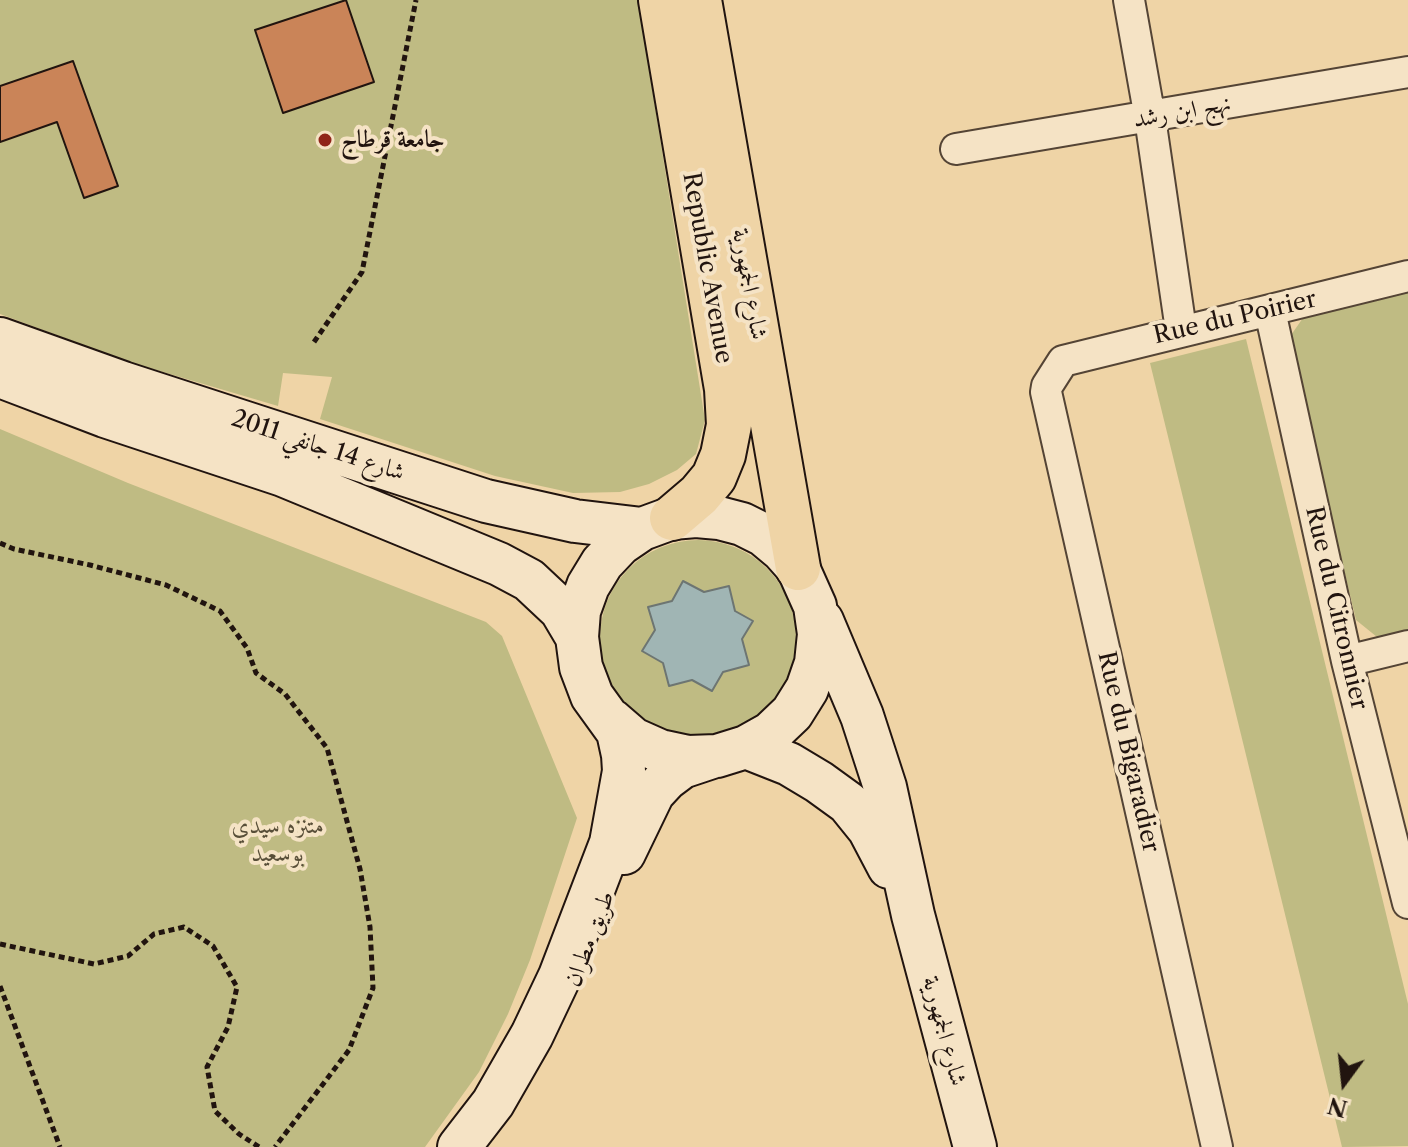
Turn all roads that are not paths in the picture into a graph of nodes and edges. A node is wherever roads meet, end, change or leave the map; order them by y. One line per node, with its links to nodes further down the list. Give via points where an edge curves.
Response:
1 (661, 0): 13 (highway, Republic Avenue, via 729,425 714,477 699,495)
2 (699, 0): 14 (highway, شارع الجمهورية)
3 (1129, 0): 5 (street)
4 (1408, 72): 5 (street, نهج ابن رشد)
5 (1150, 118): 6 (street, نهج ابن رشد); 9 (street)
6 (956, 149)
7 (1408, 276): 8 (street, Rue du Poirier)
8 (1270, 311): 9 (street, Rue du Poirier); 17 (street, Rue du Citronnier)
9 (1181, 330): 11 (street, Rue du Poirier)
10 (0, 339): 13 (main road, شارع 14 جانفي 2011, via 486,501 560,518)
11 (1063, 361): 25 (street, Rue du Bigaradier, via 1046,392)
12 (0, 376): 15 (main road, شارع 14 جانفي 2011, via 283,475 499,564 529,580 561,610)
13 (657, 523): 14 (main road, via 696,516 742,524 782,550); 15 (main road, via 620,544 595,574 579,611)
14 (806, 587): 19 (main road, via 819,634 807,689 771,733); 21 (main road, شارع الجمهورية, via 862,716)
15 (577, 637): 18 (main road, via 592,696)
16 (1408, 646): 17 (street)
17 (1347, 661): 20 (street, Rue du Citronnier)
18 (611, 720): 19 (main road, via 633,739 660,751 688,757); 22 (main road, طريق مطران, via 621,741 624,771 611,843 532,1035 493,1103)
19 (732, 752): 21 (main road, شارع الجمهورية, via 789,764 848,803 869,829); 23 (main road, طريق مطران, via 682,767 653,793 618,867 573,987 514,1102)
20 (1408, 903)
21 (913, 915): 24 (main road, شارع الجمهورية)
22 (459, 1147)
23 (483, 1147)
24 (975, 1147)
25 (1217, 1147)

